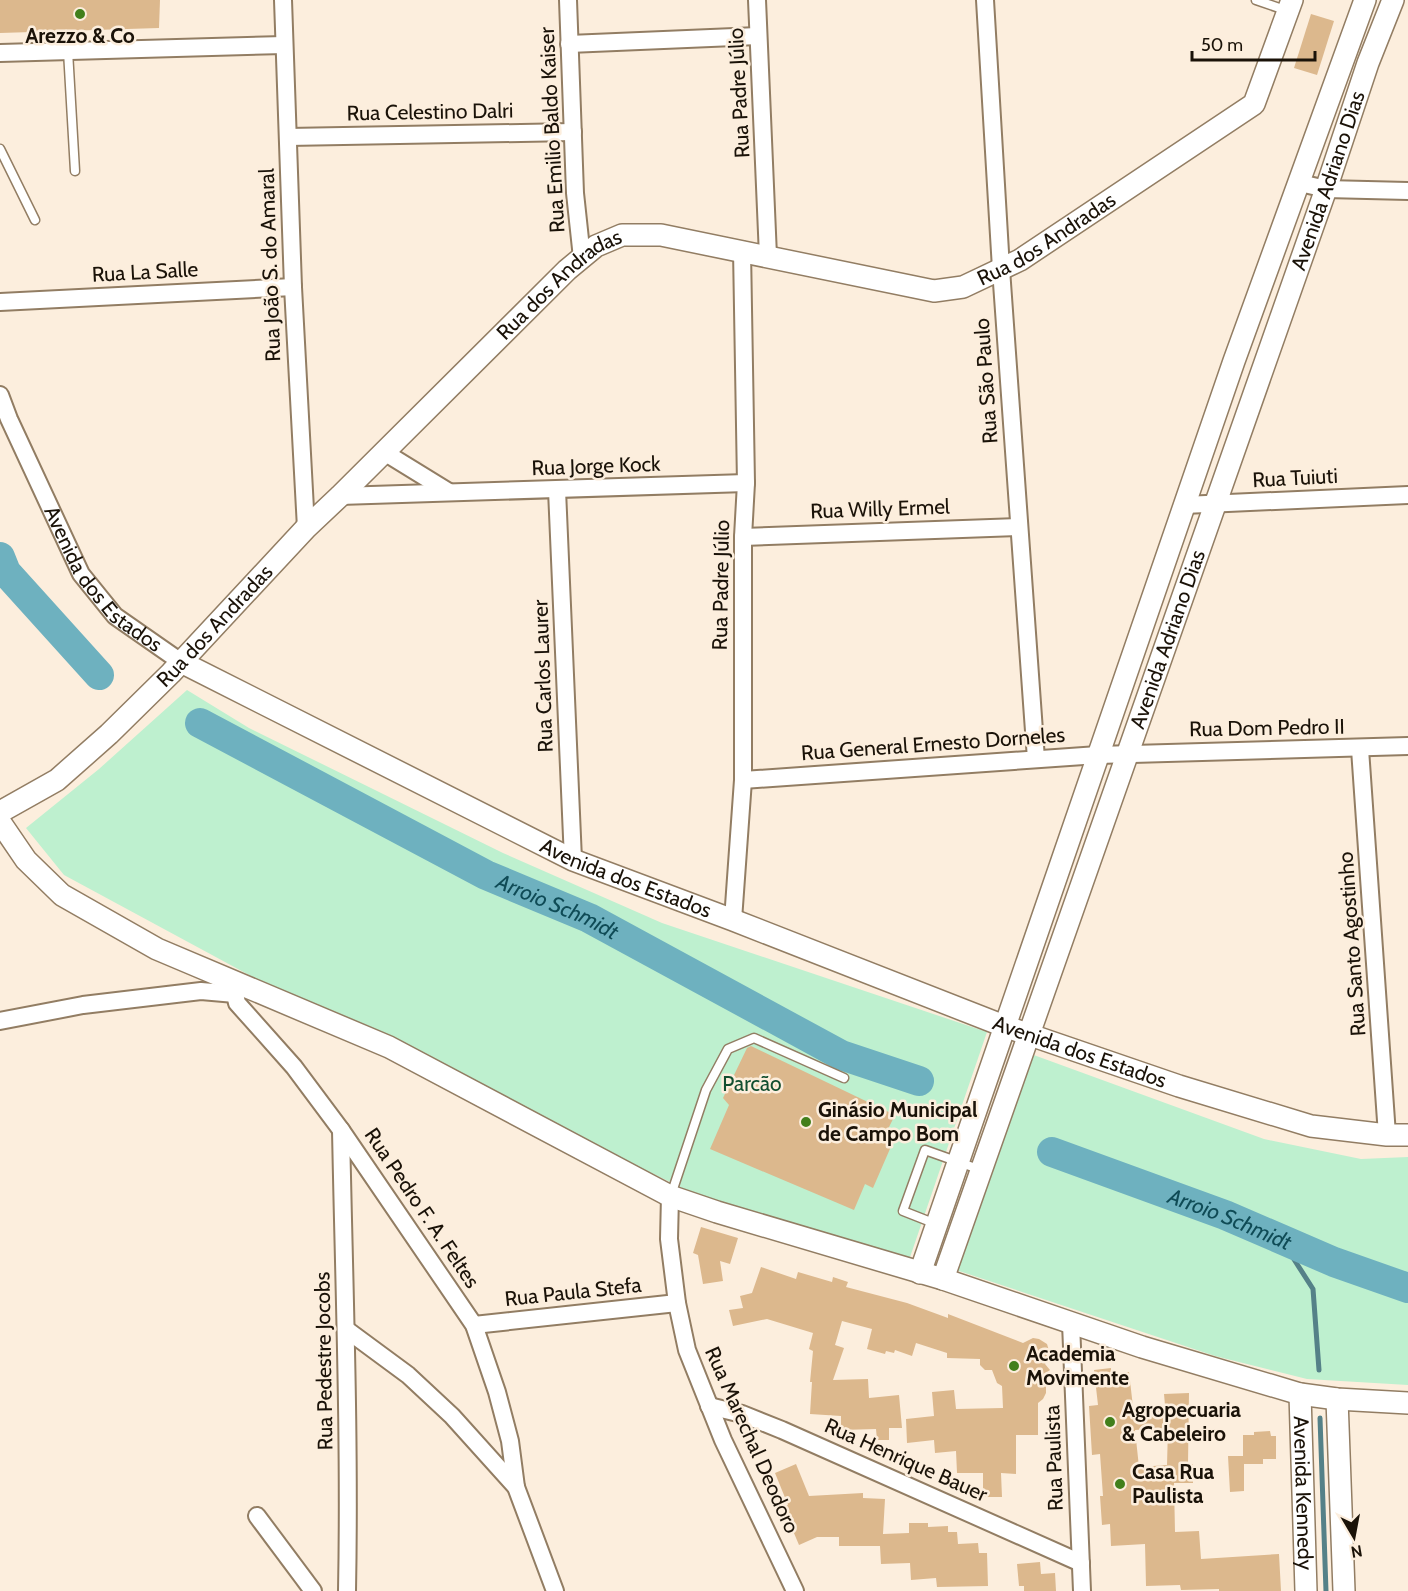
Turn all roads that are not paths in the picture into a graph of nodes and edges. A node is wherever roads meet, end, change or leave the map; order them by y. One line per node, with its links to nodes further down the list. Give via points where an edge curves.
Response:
1 (283, 0): 11 (street, Rua João S. do Amaral)
2 (568, 0): 10 (street, Rua Emilio Baldo Kaiser)
3 (757, 0): 9 (street, Rua Padre Júlio)
4 (985, 0): 25 (street, Rua São Paulo)
5 (1256, 0): 8 (lane)
6 (1365, 0): 18 (street, Avenida Adriano Dias)
7 (1394, 1): 19 (street, Avenida Adriano Dias, via 1368,63)
8 (1290, 6): 25 (street, Rua dos Andradas, via 1254,104)
9 (759, 36): 10 (street); 23 (street, Rua Padre Júlio)
10 (569, 44): 14 (street, Rua Emilio Baldo Kaiser)
11 (284, 45): 12 (street); 15 (street, Rua João S. do Amaral)
12 (68, 50): 13 (street); 17 (lane)
13 (0, 53)
14 (573, 132): 15 (street, Rua Celestino Dalri); 24 (street, Rua Emilio Baldo Kaiser)
15 (288, 137): 26 (street, Rua João S. do Amaral)
16 (0, 149): 21 (lane)
17 (75, 171)
18 (1300, 183): 19 (street); 35 (street, Avenida Adriano Dias)
19 (1326, 189): 20 (street); 36 (street, Avenida Adriano Dias)
20 (1408, 191)
21 (35, 220)
22 (742, 250): 23 (street, Rua dos Andradas); 24 (street, Rua dos Andradas, via 661,235 622,236 596,246); 30 (street, Rua Padre Júlio)
23 (768, 256): 25 (street, Rua dos Andradas, via 934,291 963,287)
24 (582, 258): 29 (street, Rua dos Andradas)
25 (1001, 269): 37 (street, Rua São Paulo)
26 (293, 288): 27 (street, Rua La Salle); 38 (street, Rua João S. do Amaral)
27 (0, 302)
28 (0, 395): 40 (street, Avenida dos Estados, via 81,574 115,616)
29 (384, 452): 32 (street); 34 (street, Rua dos Andradas)
30 (746, 483): 31 (street, Rua Jorge Kock); 39 (street, Rua Padre Júlio)
31 (557, 490): 32 (street, Rua Jorge Kock); 49 (street, Rua Carlos Laurer)
32 (448, 492): 34 (street, Rua Jorge Kock)
33 (1408, 495): 36 (street, Rua Tuiuti)
34 (340, 496): 38 (street, Rua dos Andradas)
35 (1184, 505): 36 (street, Rua Tuiuti); 44 (street, Avenida Adriano Dias)
36 (1215, 505): 43 (street, Avenida Adriano Dias)
37 (1019, 527): 39 (street, Rua Willy Ermel); 45 (street, Rua São Paulo)
38 (306, 528): 40 (street, Rua dos Andradas)
39 (743, 537): 46 (street, Rua Padre Júlio)
40 (181, 662): 47 (street, Rua dos Andradas, via 109,735 57,780); 49 (street, Avenida dos Estados)
41 (1408, 747): 42 (street, Rua Dom Pedro II)
42 (1360, 749): 43 (street, Rua Dom Pedro II); 57 (street, Rua Santo Agostinho)
43 (1126, 754): 44 (street, Rua General Ernesto Dorneles); 54 (street, Avenida Adriano Dias)
44 (1098, 755): 45 (street, Rua General Ernesto Dorneles); 53 (street, Avenida Adriano Dias)
45 (1036, 759): 46 (street, Rua General Ernesto Dorneles)
46 (743, 780): 50 (street, Rua Padre Júlio)
47 (0, 812)
48 (0, 822): 51 (street, via 26,860 62,895)
49 (573, 861): 50 (street, Avenida dos Estados)
50 (733, 920): 53 (street, Avenida dos Estados)
51 (237, 989): 52 (street, via 83,1005); 56 (street, Rua Pedro F. A. Feltes, via 237,1003 294,1067); 60 (street, via 389,1047)
52 (0, 1021)
53 (1004, 1026): 54 (street, Avenida dos Estados); 58 (street, Avenida Adriano Dias)
54 (1030, 1035): 57 (street, Avenida dos Estados, via 1311,1126); 59 (street, Avenida Adriano Dias)
55 (844, 1078): 60 (lane, via 754,1038 728,1049 706,1090)
56 (341, 1130): 66 (street, Rua Pedro F. A. Feltes); 67 (street, Rua Pedestre Jocobs)
57 (1398, 1135)
58 (958, 1161): 59 (lane); 61 (street, Avenida Adriano Dias); 61 (lane, via 925,1150 903,1211)
59 (981, 1170): 63 (street, Avenida Adriano Dias)
60 (670, 1196): 62 (street); 64 (street, Rua Marechal Deodoro, via 669,1239)
61 (937, 1224): 62 (street, Avenida Adriano Dias)
62 (921, 1273): 63 (street)
63 (943, 1279): 65 (street)
64 (677, 1303): 66 (street, Rua Paula Stefa); 71 (street, Rua Marechal Deodoro, via 687,1350)
65 (1071, 1323): 68 (street); 74 (street, Rua Paulista)
66 (474, 1325): 72 (street, Rua Pedro F. A. Feltes, via 510,1441)
67 (346, 1330): 72 (street, via 415,1382 452,1416); 76 (street, Rua Pedestre Jocobs)
68 (1300, 1394): 69 (street); 80 (street, Avenida Kennedy)
69 (1337, 1399): 70 (street); 81 (street, Avenida Kennedy)
70 (1408, 1403)
71 (709, 1406): 74 (street, Rua Henrique Bauer, via 782,1430); 78 (street, Rua Marechal Deodoro)
72 (516, 1487): 77 (street)
73 (257, 1516): 75 (street)
74 (1081, 1563): 79 (street, Rua Paulista)
75 (313, 1591)
76 (347, 1591)
77 (555, 1591)
78 (795, 1591)
79 (1083, 1591)
80 (1306, 1591)
81 (1344, 1591)

